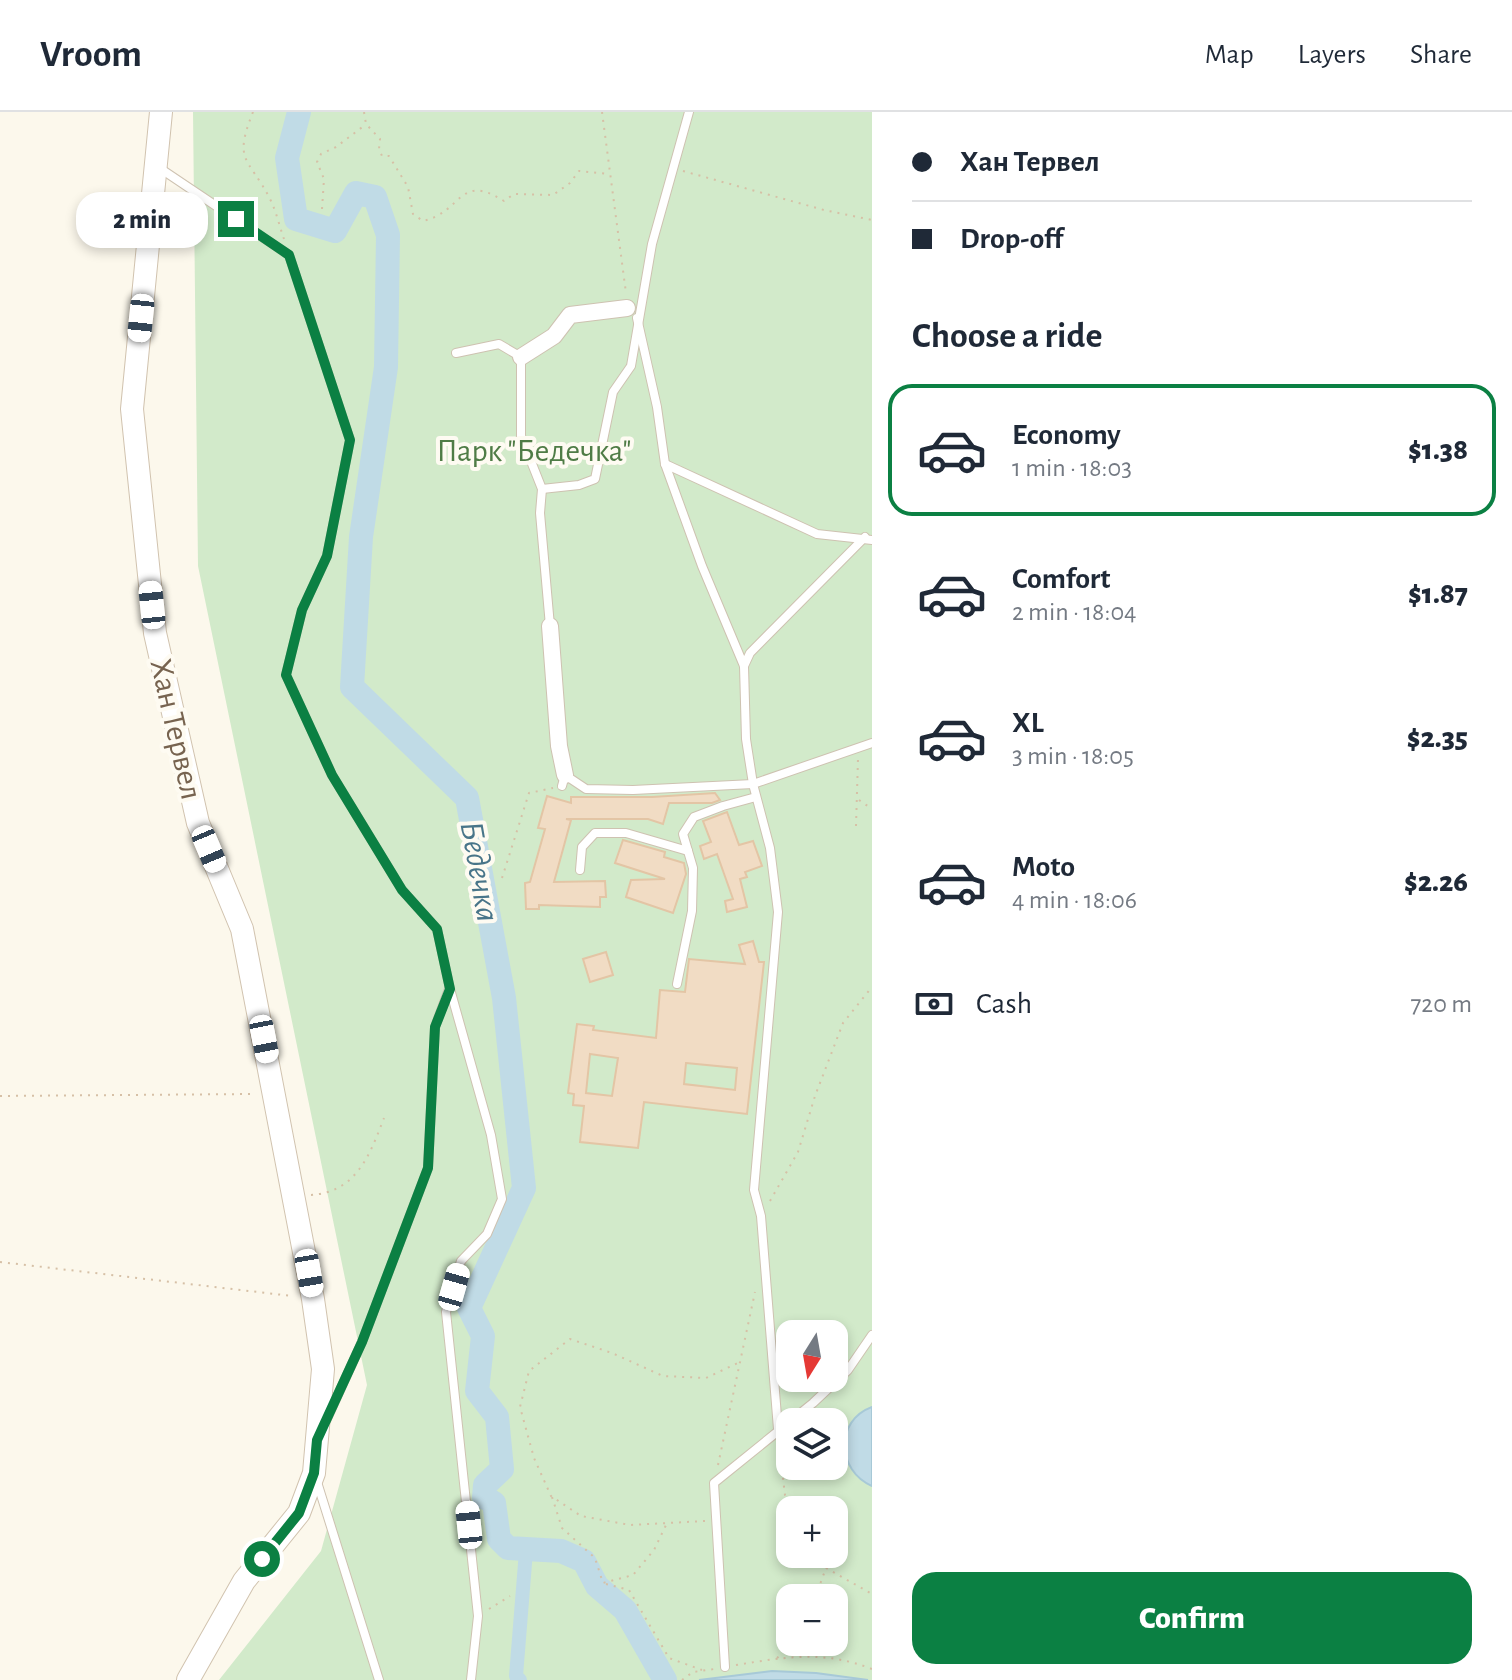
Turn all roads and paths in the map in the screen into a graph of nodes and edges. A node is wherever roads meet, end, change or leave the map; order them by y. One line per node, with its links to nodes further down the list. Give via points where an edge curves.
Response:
1 (161, 112): 7 (street, Хан Тервел)
2 (253, 112): 12 (path, via 242,139 247,166 270,198)
3 (364, 112): 6 (path)
4 (602, 112): 9 (path)
5 (689, 112): 8 (lane)
6 (366, 124): 9 (path, via 380,139 382,156 389,156 408,187 413,214 423,221 437,217 469,190 482,189 504,201 514,194 553,195 579,171); 10 (path, via 321,154 317,162 324,179)
7 (157, 166): 12 (lane); 35 (street, Хан Тервел, via 132,409 155,633 198,823 242,929)
8 (674, 168): 11 (path); 13 (lane)
9 (610, 174): 13 (path)
10 (322, 209)
11 (872, 220)
12 (289, 255): 34 (lane, via 350,440 327,556 302,610 286,675 332,775 402,890 437,929)
13 (632, 313): 15 (street, via 570,315 554,336); 16 (lane, via 657,407); 17 (lane, via 631,366 613,392 595,479)
14 (456, 353): 15 (lane, via 499,344)
15 (521, 357): 17 (lane, via 521,436)
16 (665, 464): 18 (lane, via 817,534); 20 (lane)
17 (542, 489): 19 (lane)
18 (869, 539): 20 (lane, via 750,653)
19 (550, 626): 23 (street)
20 (744, 666): 24 (lane)
21 (872, 743): 22 (lane)
22 (858, 750): 24 (lane); 26 (path)
23 (563, 780): 24 (lane, via 586,789 633,790); 31 (path, via 529,793)
24 (753, 784): 25 (lane)
25 (756, 797): 29 (lane, via 694,817 683,834); 39 (lane, via 770,848 778,912 754,1190)
26 (858, 800): 27 (path); 28 (path)
27 (872, 809)
28 (856, 826)
29 (688, 851): 30 (lane, via 626,833 595,833 582,847); 32 (lane, via 692,911)
30 (580, 870)
31 (502, 878)
32 (677, 984)
33 (872, 987): 39 (path, via 843,1023 798,1152)
34 (450, 989): 48 (lane, via 435,1027 428,1168 362,1342); 59 (lane, via 491,1135 502,1199 487,1234 461,1261 446,1312)
35 (274, 1093): 36 (path); 38 (street, Хан Тервел)
36 (0, 1096)
37 (384, 1118): 38 (path, via 368,1160 343,1186)
38 (294, 1197): 42 (street, Хан Тервел)
39 (761, 1216): 45 (lane)
40 (0, 1262): 42 (path)
41 (757, 1283): 44 (path)
42 (313, 1299): 48 (street, Хан Тервел, via 323,1369)
43 (872, 1335): 46 (lane, via 848,1370)
44 (742, 1361): 50 (path); 51 (path, via 706,1378 663,1376 570,1339 529,1371 520,1407)
45 (776, 1408)
46 (806, 1408)
47 (776, 1431): 50 (lane)
48 (317, 1440): 49 (street, Хан Тервел)
49 (314, 1473): 65 (street, Хан Тервел, via 299,1513 244,1581); 66 (lane)
50 (714, 1483): 52 (lane)
51 (551, 1496): 53 (path, via 581,1516 630,1525); 55 (path, via 562,1528 595,1558)
52 (715, 1521): 53 (path); 62 (lane)
53 (668, 1522): 55 (path, via 633,1575)
54 (826, 1568): 56 (path); 57 (path)
55 (603, 1583): 64 (path, via 629,1590 669,1658)
56 (820, 1584)
57 (872, 1594)
58 (510, 1596): 59 (path)
59 (478, 1616): 67 (lane)
60 (779, 1656): 61 (path)
61 (776, 1659): 62 (path); 63 (path, via 826,1656)
62 (725, 1667): 64 (path)
63 (872, 1669)
64 (703, 1670): 68 (path)
65 (188, 1680)
66 (379, 1680)
67 (471, 1680)
68 (682, 1680)

